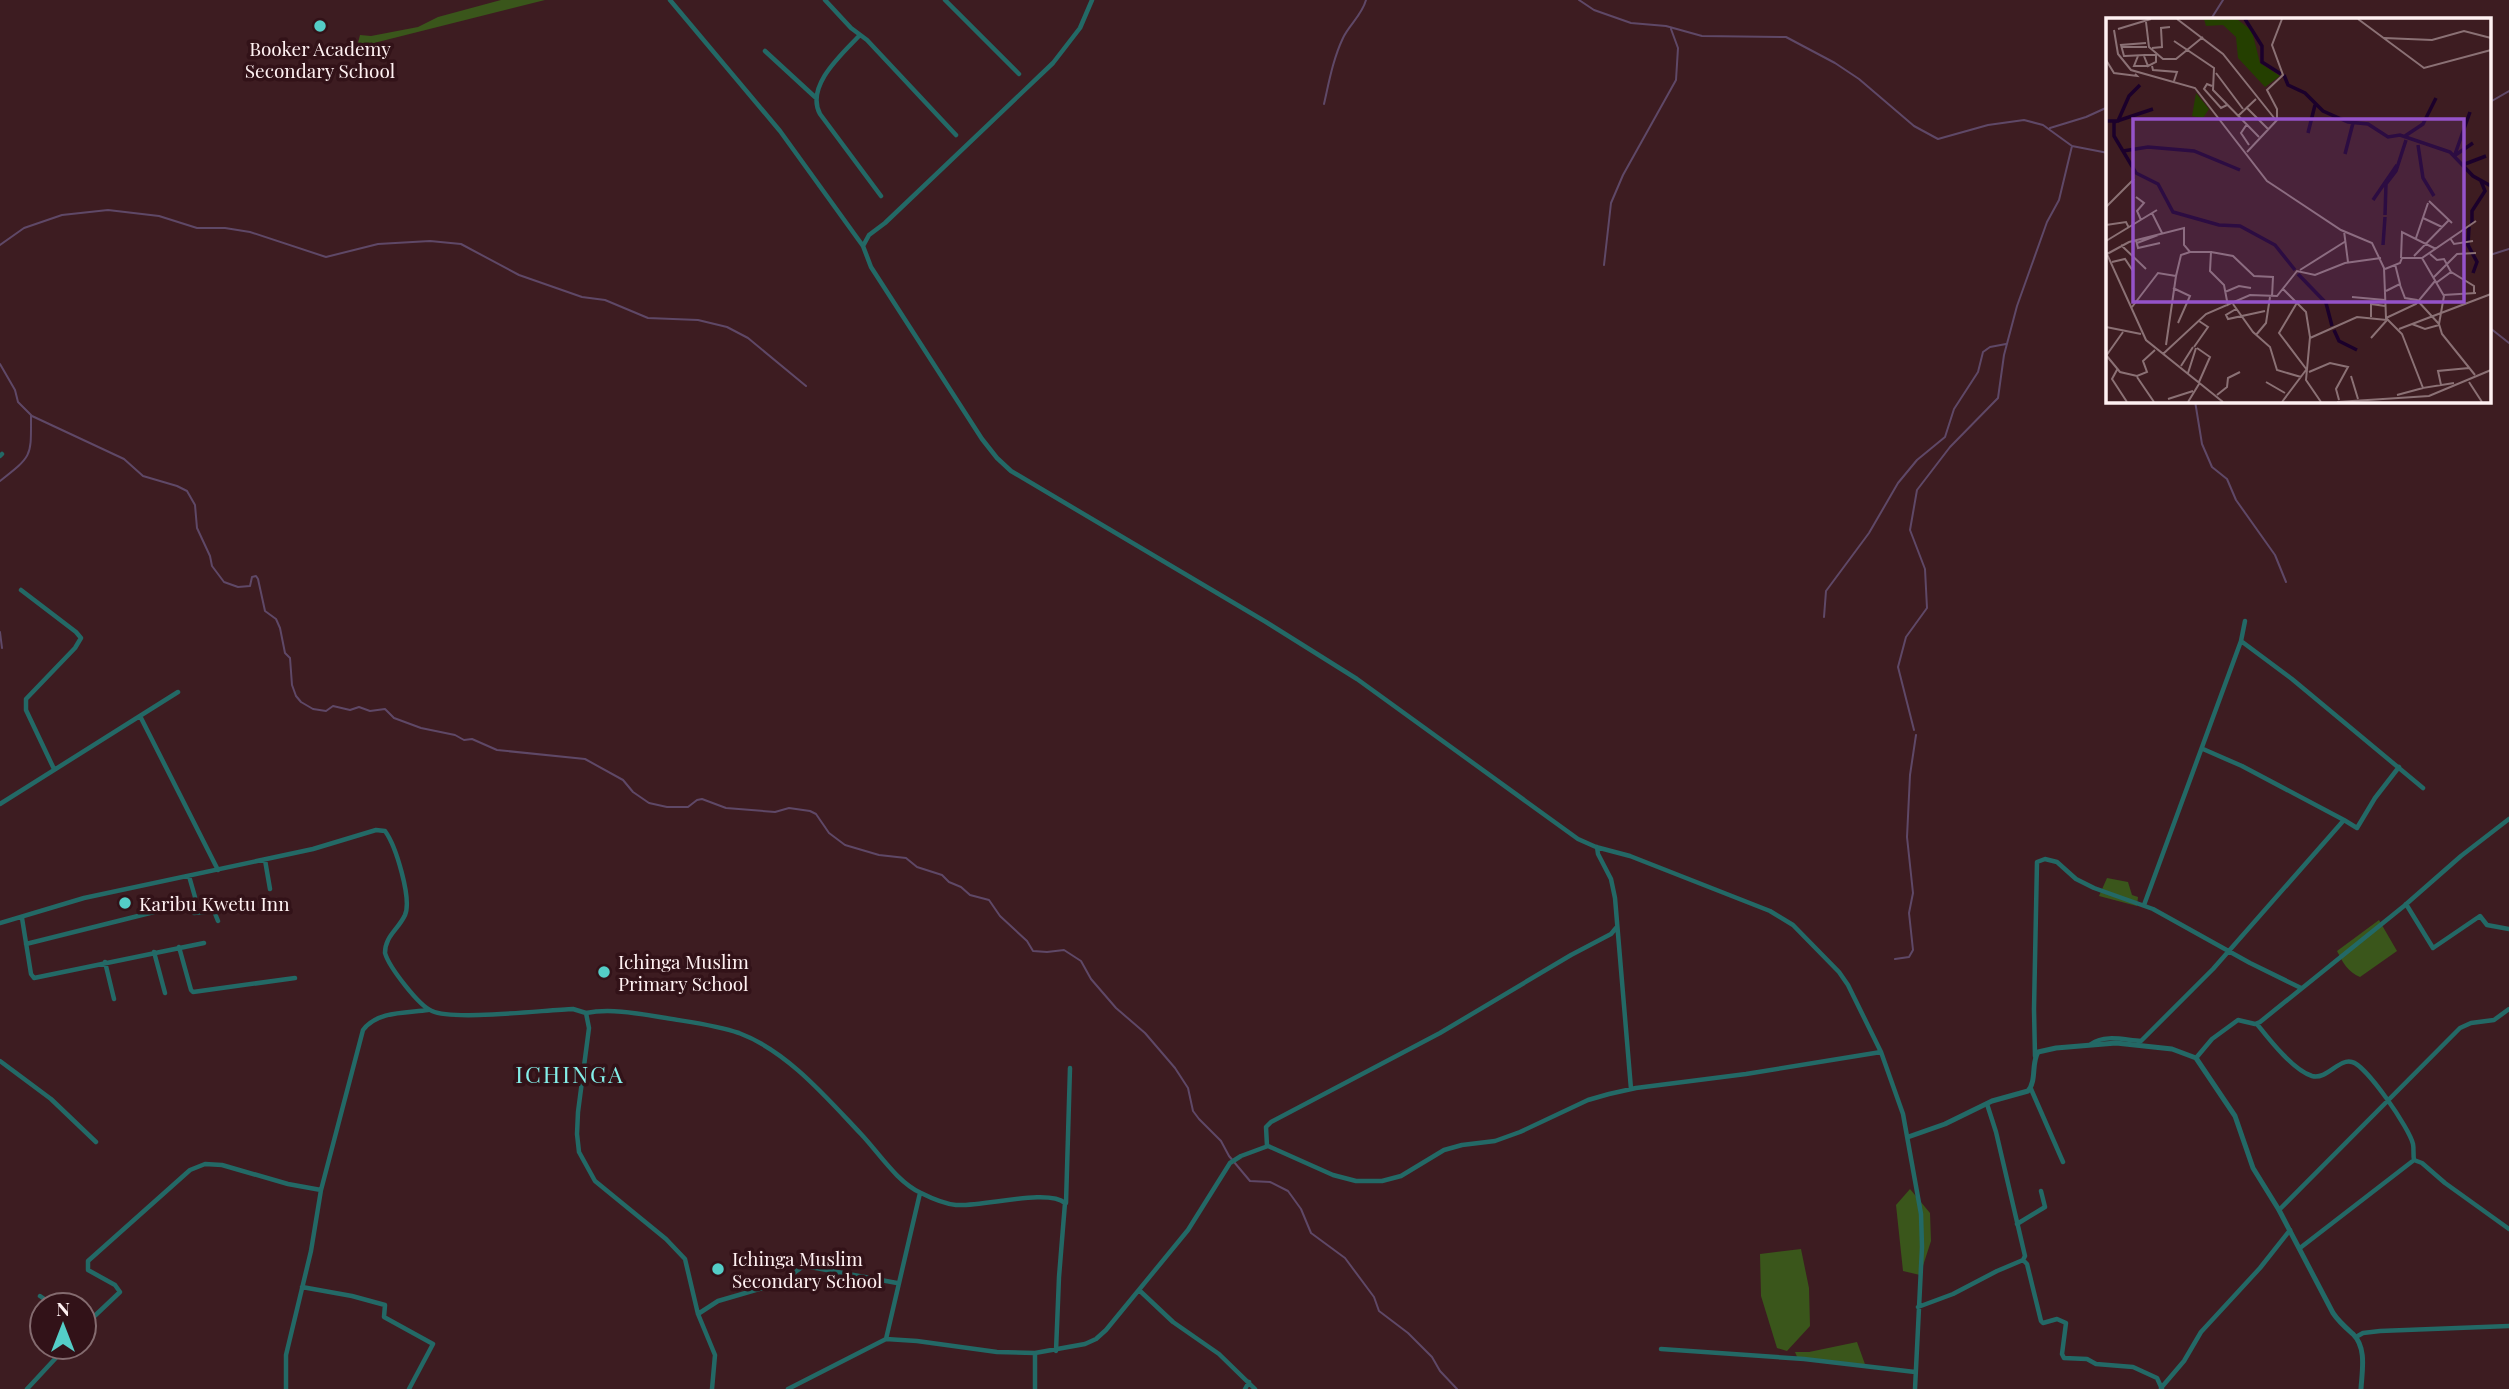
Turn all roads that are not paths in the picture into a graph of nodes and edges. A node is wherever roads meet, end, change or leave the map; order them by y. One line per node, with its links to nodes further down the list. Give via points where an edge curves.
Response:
1 (670, 0): 11 (street, via 780,131)
2 (825, 0): 5 (street)
3 (945, 0): 7 (street)
4 (1092, 0): 11 (street, via 1080,28 1053,63 869,234)
5 (860, 35): 8 (street, via 828,72); 9 (street)
6 (765, 51): 8 (street)
7 (1019, 74)
8 (816, 97): 10 (street, via 820,114)
9 (956, 135)
10 (881, 196)
11 (863, 246): 24 (street, via 871,267 982,439 1011,471 1357,679 1578,839)
12 (21, 590): 19 (street, via 80,636 75,648 25,702)
13 (2245, 621): 14 (street)
14 (2241, 640): 17 (street); 18 (street)
15 (178, 692): 16 (street)
16 (140, 716): 19 (street); 26 (street)
17 (2203, 749): 22 (street); 31 (street)
18 (2399, 768): 20 (street); 22 (street, via 2357,828)
19 (54, 769): 21 (street)
20 (2423, 788)
21 (0, 804)
22 (2344, 820): 40 (street)
23 (2509, 820): 30 (street)
24 (1597, 847): 35 (street, via 1613,887); 52 (street, via 1700,882 1793,925 1844,978)
25 (265, 860): 26 (street); 28 (street); 48 (street, via 385,831 407,902 385,953)
26 (218, 870): 27 (street)
27 (189, 876): 29 (street, via 195,897); 32 (street, via 84,898)
28 (270, 889)
29 (192, 903): 33 (street, via 194,913 214,911); 38 (street)
30 (2406, 904): 36 (street, via 2433,948 2480,916 2487,925); 44 (street)
31 (2144, 905): 40 (street); 53 (street, via 2088,886 2052,859 2037,862)
32 (22, 918): 34 (street); 38 (street)
33 (218, 921)
34 (0, 923)
35 (1616, 928): 57 (street); 63 (street, via 1440,1032 1271,1122 1266,1128)
36 (2509, 929)
37 (204, 943): 39 (street)
38 (26, 944): 42 (street, via 34,978)
39 (179, 947): 41 (street); 43 (street, via 193,992)
40 (2228, 951): 44 (street); 51 (street, via 2141,1041 2111,1038)
41 (153, 953): 42 (street); 45 (street)
42 (105, 962): 46 (street)
43 (295, 978)
44 (2301, 989): 50 (street)
45 (165, 993)
46 (114, 999)
47 (2509, 1009): 59 (street, via 2494,1020 2460,1028)
48 (429, 1010): 49 (street, via 451,1015 573,1009); 66 (street, via 382,1017 363,1030)
49 (586, 1013): 69 (street, via 652,1016 730,1030 769,1048); 83 (street, via 589,1028 576,1134 579,1152 595,1181 685,1259)
50 (2257, 1024): 54 (street, via 2238,1020); 59 (street, via 2288,1059 2309,1074 2320,1076 2353,1062)
51 (2090, 1044): 53 (street, via 2038,1052); 54 (street, via 2172,1049)
52 (1881, 1052): 57 (street); 61 (street)
53 (2035, 1057): 58 (street)
54 (2196, 1058): 72 (street, via 2235,1116 2249,1160)
55 (0, 1061): 62 (street, via 51,1099)
56 (1070, 1068): 67 (street)
57 (1631, 1089): 63 (street, via 1588,1100 1495,1141 1444,1150 1401,1176 1382,1181 1333,1175)
58 (2031, 1089): 60 (street); 65 (street)
59 (2388, 1099): 64 (street, via 2413,1144); 72 (street)
60 (1987, 1104): 61 (street); 73 (street)
61 (1908, 1138): 81 (street, via 1922,1224)
62 (96, 1142)
63 (1267, 1146): 80 (street, via 1230,1163 1188,1230)
64 (2414, 1160): 74 (street); 76 (street)
65 (2063, 1161)
66 (321, 1190): 79 (street); 82 (street, via 212,1163 197,1166 88,1261 88,1270 120,1292)
67 (1067, 1191): 70 (street); 71 (street)
68 (2041, 1191): 73 (street, via 2045,1207)
69 (920, 1193): 70 (street, via 957,1205); 78 (street)
70 (1053, 1197): 71 (street)
71 (1065, 1203): 88 (street)
72 (2280, 1210): 75 (street)
73 (2018, 1224): 77 (street)
74 (2509, 1229)
75 (2290, 1230): 76 (street); 102 (street, via 2201,1332)
76 (2300, 1248): 85 (street, via 2339,1322)
77 (2023, 1260): 81 (street); 102 (street, via 2041,1321 2066,1323 2064,1358 2133,1367 2157,1378)
78 (897, 1283): 83 (street, via 804,1266 780,1283 718,1301); 86 (street)
79 (302, 1287): 94 (street, via 286,1355); 95 (street, via 385,1305 384,1317 433,1344)
80 (1139, 1290): 88 (street, via 1096,1339); 92 (street)
81 (1918, 1307): 91 (street)
82 (98, 1313)
83 (698, 1314): 96 (street, via 715,1355)
84 (2509, 1326): 85 (street, via 2380,1331)
85 (2356, 1337): 103 (street, via 2362,1357)
86 (886, 1339): 89 (street); 97 (street)
87 (1661, 1349): 91 (street)
88 (1056, 1351): 89 (street)
89 (1035, 1353): 98 (street)
90 (53, 1361): 93 (street)
91 (1915, 1372): 101 (street)
92 (1249, 1382): 99 (street); 100 (street)
93 (27, 1389)
94 (286, 1389)
95 (409, 1389)
96 (712, 1389)
97 (788, 1389)
98 (1035, 1389)
99 (1245, 1389)
100 (1255, 1389)
101 (1914, 1389)
102 (2161, 1389)
103 (2361, 1389)

